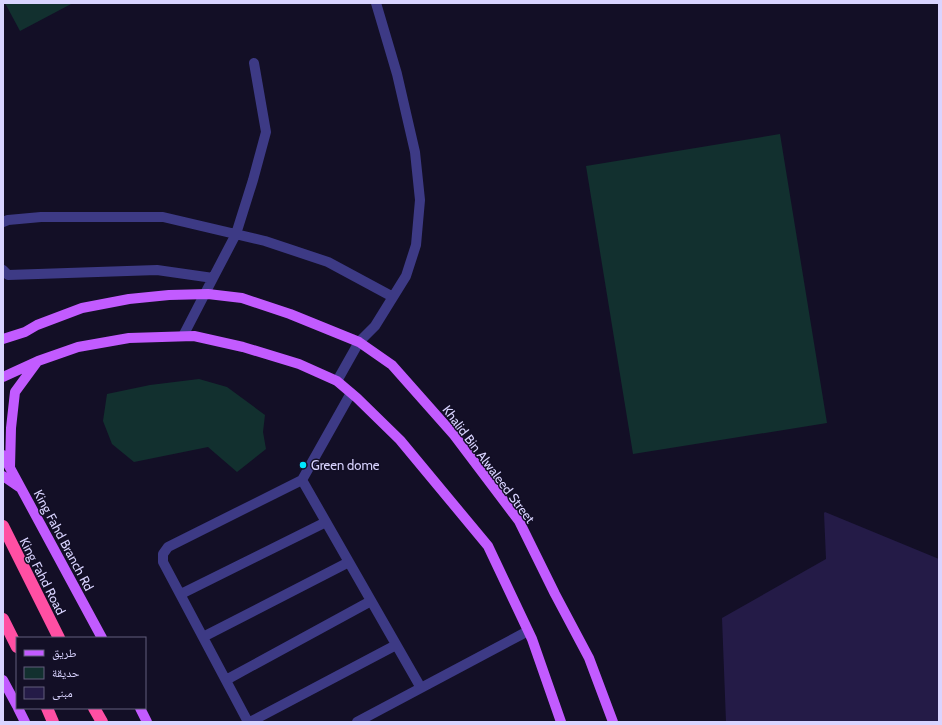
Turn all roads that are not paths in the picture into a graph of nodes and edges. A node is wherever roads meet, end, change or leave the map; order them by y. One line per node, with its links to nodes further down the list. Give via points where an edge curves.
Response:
1 (376, 3): 8 (street, via 414,144 420,200 416,245 406,276)
2 (254, 63): 4 (street, via 266,132)
3 (3, 222): 4 (street, via 41,217 163,217)
4 (236, 234): 6 (street); 8 (street, via 328,262)
5 (3, 270): 6 (street, via 8,275 157,270)
6 (213, 278): 7 (street)
7 (205, 294): 9 (main road, Khalid Bin Alwaleed Street, via 129,300 82,308); 11 (street); 13 (main road, Khalid Bin Alwaleed Street, via 242,298)
8 (393, 297): 13 (street, via 375,326)
9 (25, 332): 10 (main road); 12 (main road, Khalid Bin Alwaleed Street)
10 (3, 333)
11 (183, 336): 14 (main road, via 130,338 78,347); 16 (main road, via 243,347 299,364)
12 (3, 339)
13 (359, 342): 16 (street); 50 (main road, Khalid Bin Alwaleed Street, via 392,365 454,435 519,521 589,658)
14 (38, 361): 15 (main road); 19 (main road, via 15,392)
15 (3, 377)
16 (336, 382): 17 (main road)
17 (351, 393): 21 (street); 29 (main road, via 400,440 488,546)
18 (3, 455): 19 (main road, King Fahd Branch Rd)
19 (10, 467): 22 (main road, King Fahd Branch Rd)
20 (3, 476): 22 (main road)
21 (302, 480): 23 (street); 26 (street, via 168,547 163,554 163,562)
22 (21, 488): 31 (main road, King Fahd Branch Rd)
23 (326, 522): 25 (street); 26 (street)
24 (3, 526): 30 (highway, King Fahd Road)
25 (349, 562): 27 (street); 32 (street)
26 (181, 594): 32 (street)
27 (371, 601): 34 (street); 36 (street)
28 (3, 619): 33 (highway)
29 (528, 631): 37 (street); 49 (main road)
30 (58, 637)
31 (101, 637)
32 (203, 637): 36 (street)
33 (16, 645)
34 (396, 645): 37 (street); 47 (street)
35 (3, 680): 38 (main road)
36 (226, 680): 47 (street)
37 (421, 688): 48 (street)
38 (16, 703)
39 (19, 709): 43 (main road)
40 (46, 709): 44 (highway)
41 (95, 709): 45 (highway)
42 (140, 709): 46 (main road)
43 (25, 722)
44 (53, 722)
45 (102, 722)
46 (147, 722)
47 (249, 722)
48 (357, 722)
49 (561, 722)
50 (613, 722)

